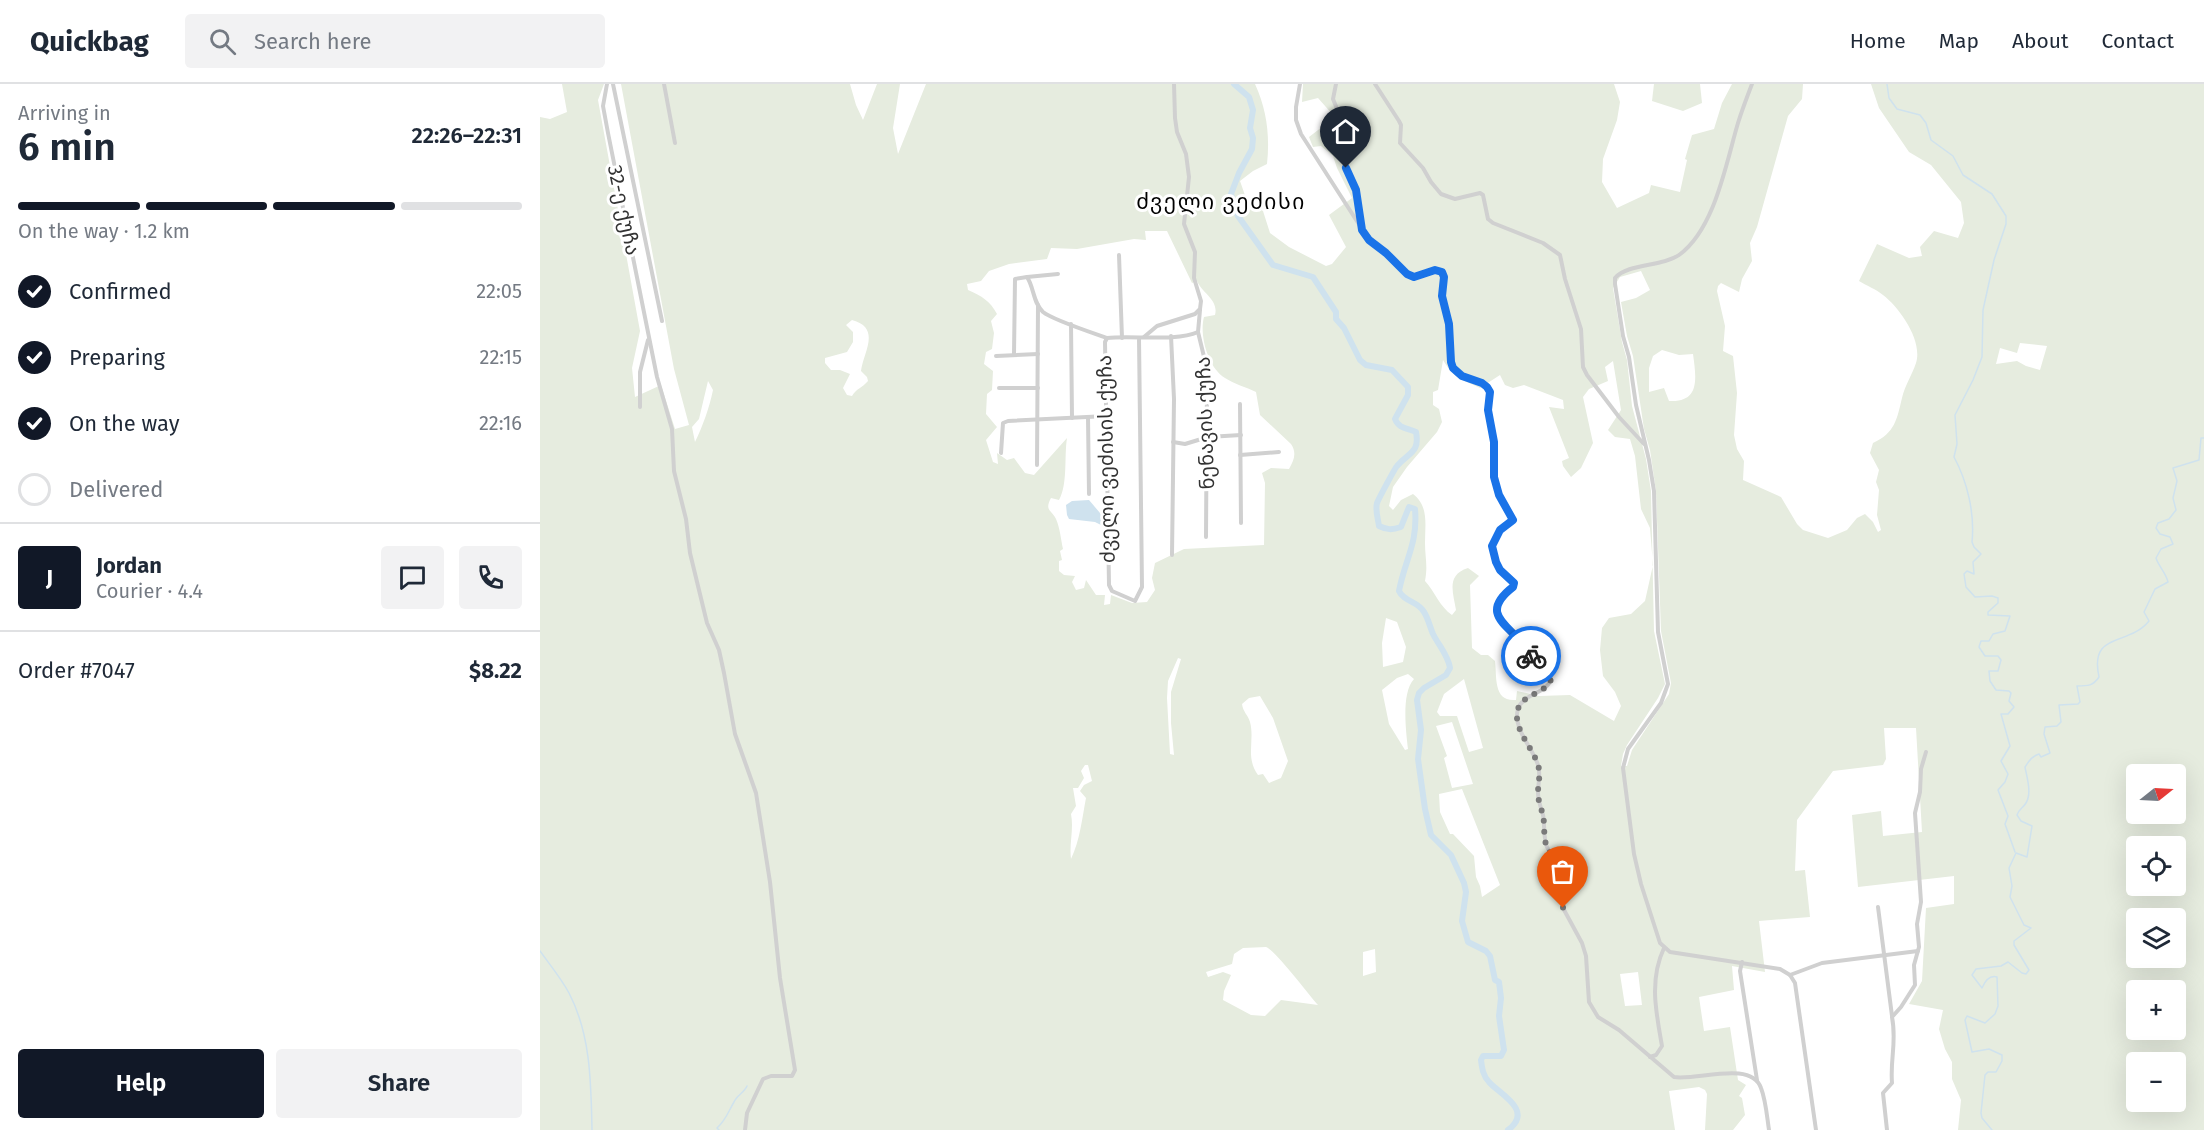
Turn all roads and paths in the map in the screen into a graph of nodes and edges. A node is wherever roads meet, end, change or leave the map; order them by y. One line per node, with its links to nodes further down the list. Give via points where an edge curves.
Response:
1 (607, 84): 20 (street, 32-ე ქუჩა, via 603,106)
2 (613, 84): 16 (street)
3 (664, 84): 9 (street)
4 (1174, 84): 15 (street, via 1177,132 1190,177 1184,224 1195,252 1194,278 1202,301)
5 (1300, 84): 10 (street, via 1296,120 1301,134)
6 (1336, 84): 10 (street, via 1333,99 1342,121 1343,160 1356,190)
7 (1376, 84): 38 (street, via 1400,121 1400,143 1441,194 1455,199 1480,193 1488,219 1543,243 1560,255 1581,329 1583,367)
8 (1752, 84): 38 (street, via 1717,194 1699,232 1678,255 1615,278)
9 (675, 143)
10 (1362, 230): 55 (street, via 1407,274 1414,277 1435,270 1442,272 1453,368 1482,383 1490,392 1494,477 1513,520 1500,530 1492,546 1500,570 1514,583 1501,596 1497,610 1503,625 1527,646 1534,665 1551,679 1518,709 1524,738 1538,765 1546,846 1571,875 1563,908 1586,956 1589,1002 1598,1017)
11 (1119, 255): 22 (street)
12 (1058, 274): 13 (street)
13 (1027, 277): 14 (street); 24 (street, via 1015,279)
14 (1038, 304): 17 (street, via 1044,312); 25 (street)
15 (1200, 309): 18 (street, ნენავის ქუჩა); 23 (street, via 1157,326)
16 (662, 321)
17 (1071, 324): 21 (street); 33 (street)
18 (1198, 332): 19 (street, ძველი ვეძისის ქუჩა); 36 (street, ნენავის ქუჩა, via 1206,365)
19 (1171, 336): 23 (street, ძველი ვეძისის ქუჩა); 37 (street)
20 (648, 337): 30 (street, via 640,372); 57 (street, 32-ე ქუჩა, via 672,429 674,471 690,553 707,622 719,650 735,734 756,793 795,1070 792,1076 763,1079 747,1113)
21 (1107, 338): 22 (street, ძველი ვეძისის ქუჩა); 31 (street, ძველი ვეძისის ქუჩა)
22 (1122, 338): 23 (street, ძველი ვეძისის ქუჩა)
23 (1142, 338): 31 (street, ძველი ვეძისის ქუჩა, via 1142,586 1135,601 1112,591 1109,585)
24 (1014, 354): 25 (street); 26 (street)
25 (1038, 354): 28 (street)
26 (996, 356)
27 (999, 388): 28 (street)
28 (1038, 388): 34 (street)
29 (1240, 404): 35 (street)
30 (640, 407)
31 (1107, 416): 32 (street)
32 (1088, 417): 33 (street); 43 (street)
33 (1072, 418): 34 (street)
34 (1039, 420): 40 (street, via 1003,423); 42 (street)
35 (1241, 435): 36 (street); 41 (street)
36 (1208, 437): 37 (street, via 1185,444); 45 (street, ნენავის ქუჩა)
37 (1173, 442): 46 (street)
38 (1645, 445): 49 (street, via 1654,491 1658,632 1668,684 1661,703 1628,749 1623,768 1634,854)
39 (1279, 452): 41 (street)
40 (1001, 453)
41 (1240, 455): 44 (street)
42 (1037, 465)
43 (1089, 494)
44 (1240, 523)
45 (1206, 537)
46 (1172, 555)
47 (1926, 752): 50 (street, via 1915,813 1921,902)
48 (1878, 907): 51 (street)
49 (1664, 948): 52 (street); 55 (street, via 1654,992 1662,1046)
50 (1918, 951): 51 (street); 54 (street, via 1915,985)
51 (1884, 955): 53 (street, via 1815,965); 54 (street)
52 (1742, 962): 53 (street, via 1780,969); 56 (street, via 1740,971)
53 (1790, 975): 59 (street, via 1797,992)
54 (1892, 1017): 60 (street, via 1892,1083 1883,1093)
55 (1650, 1057): 56 (street, via 1674,1077 1683,1079 1734,1073)
56 (1757, 1080): 58 (street)
57 (745, 1130)
58 (1769, 1130)
59 (1815, 1130)
60 (1887, 1130)

